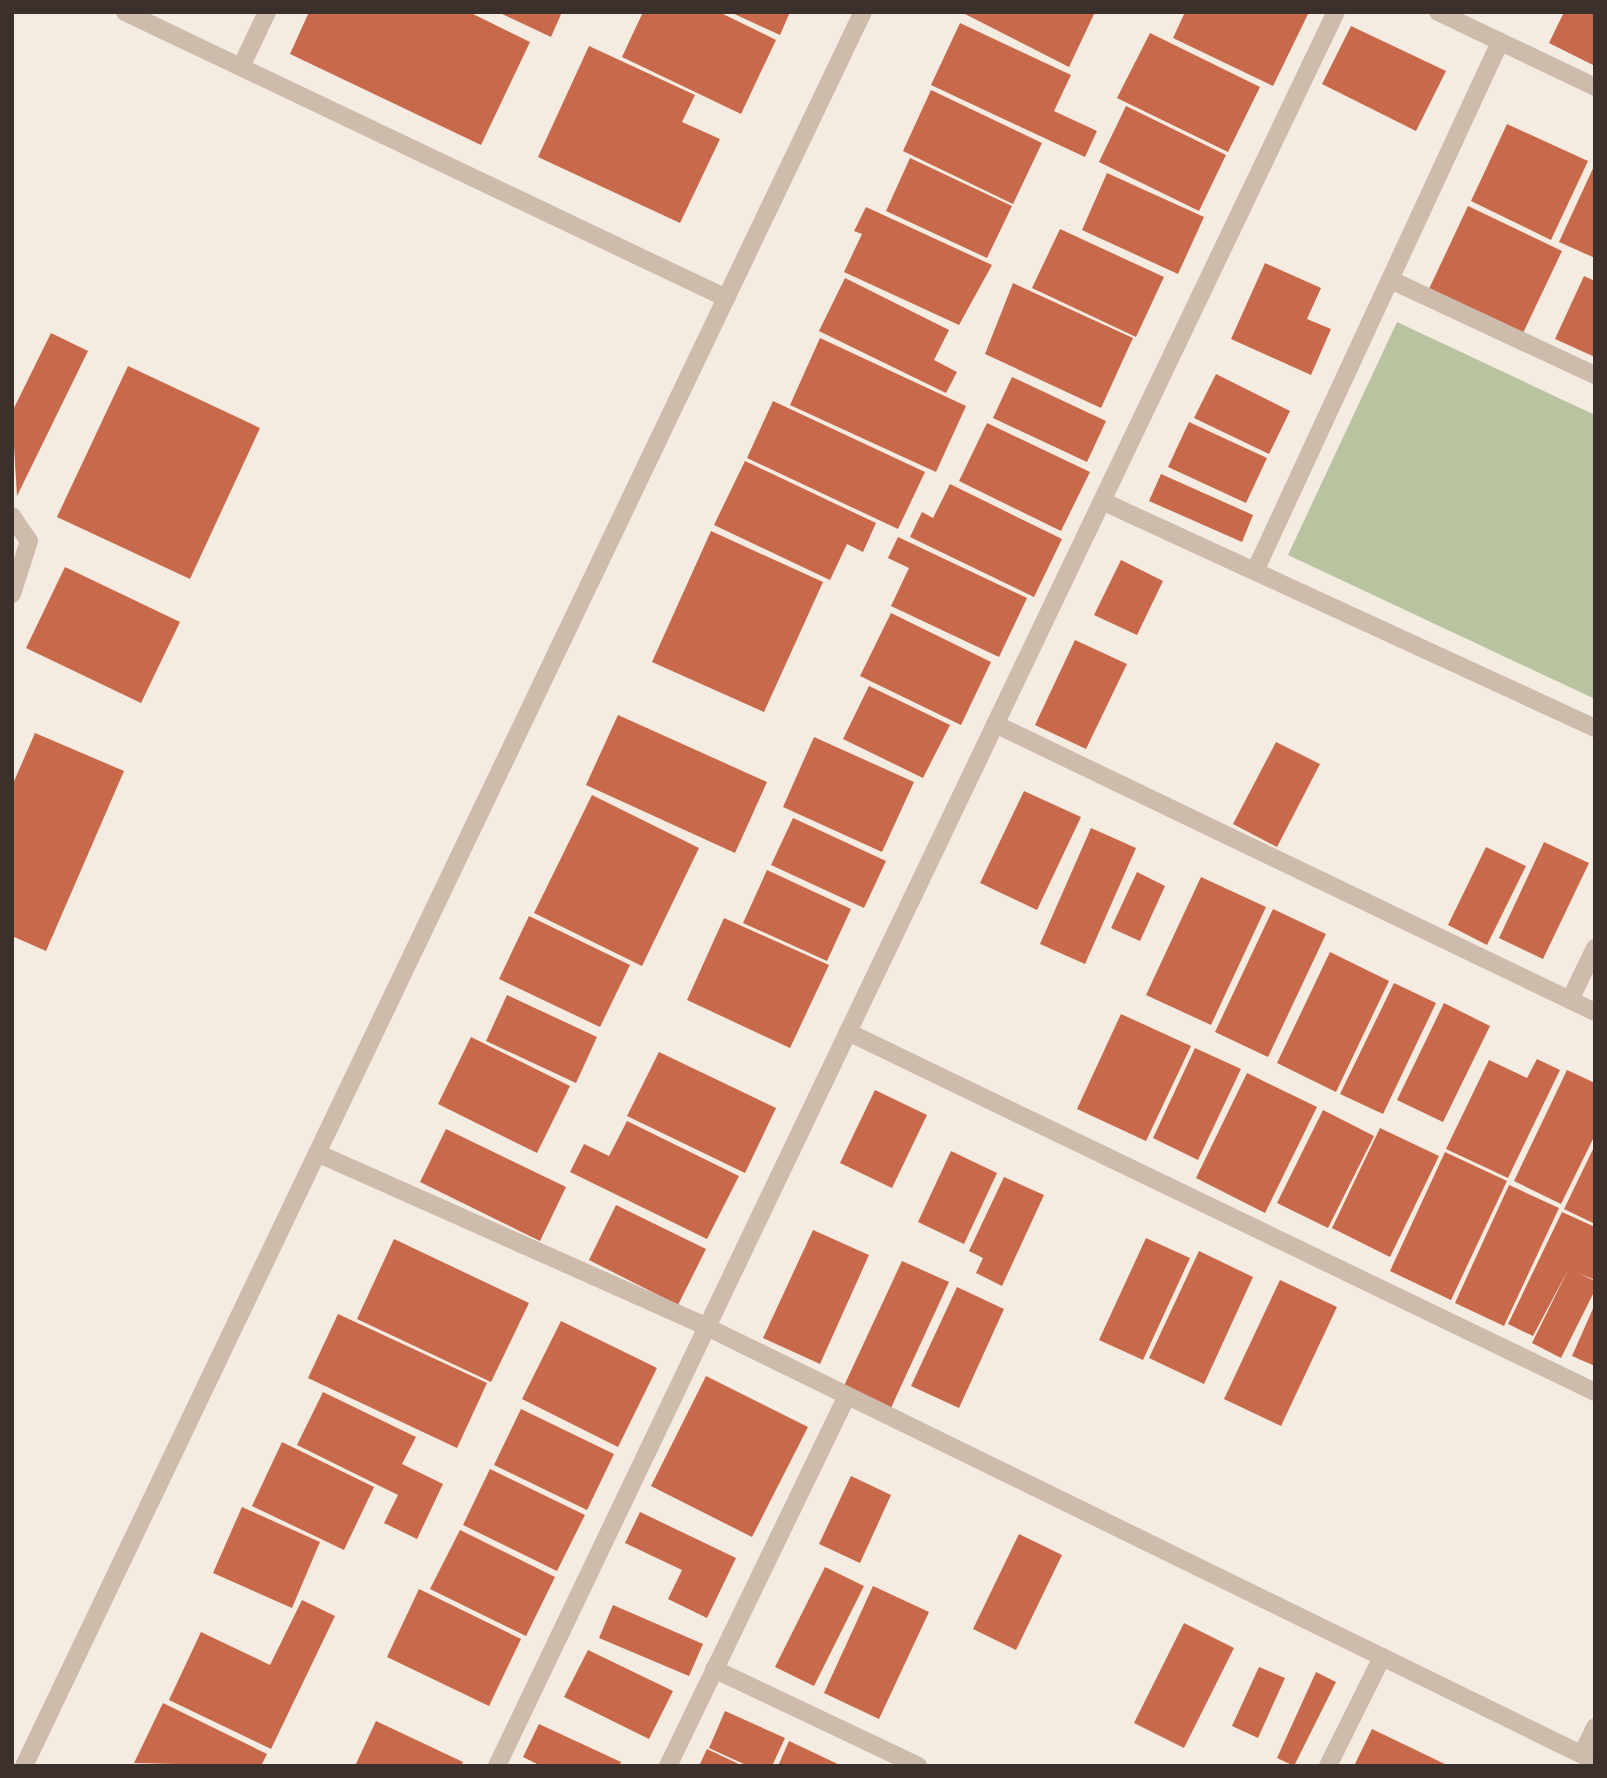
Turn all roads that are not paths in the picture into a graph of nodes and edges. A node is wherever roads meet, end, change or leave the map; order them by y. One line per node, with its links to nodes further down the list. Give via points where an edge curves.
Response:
1 (125, 12): 7 (street)
2 (267, 12): 7 (street)
3 (863, 12): 10 (street)
4 (1336, 12): 12 (street)
5 (1438, 12): 6 (street)
6 (1500, 42): 8 (street); 9 (street)
7 (241, 68): 10 (street)
8 (1595, 87)
9 (1391, 280): 11 (street); 14 (street)
10 (726, 298): 22 (street)
11 (1595, 375)
12 (1102, 501): 14 (street); 16 (street)
13 (12, 516): 15 (street, via 29,541)
14 (1255, 571): 17 (street)
15 (12, 594)
16 (995, 724): 19 (street); 21 (street)
17 (1595, 728)
18 (1595, 948): 19 (street)
19 (1570, 1000): 20 (street)
20 (1595, 1012)
21 (848, 1031): 23 (street); 24 (street)
22 (317, 1153): 23 (street); 31 (street)
23 (706, 1327): 25 (street); 32 (street)
24 (1595, 1392)
25 (847, 1396): 26 (street); 27 (street)
26 (1382, 1657): 29 (street); 35 (street)
27 (715, 1669): 30 (street); 33 (street)
28 (1595, 1727): 29 (street)
29 (1588, 1757)
30 (886, 1759): 34 (street)
31 (24, 1766)
32 (497, 1766)
33 (667, 1766)
34 (918, 1766)
35 (1328, 1766)

